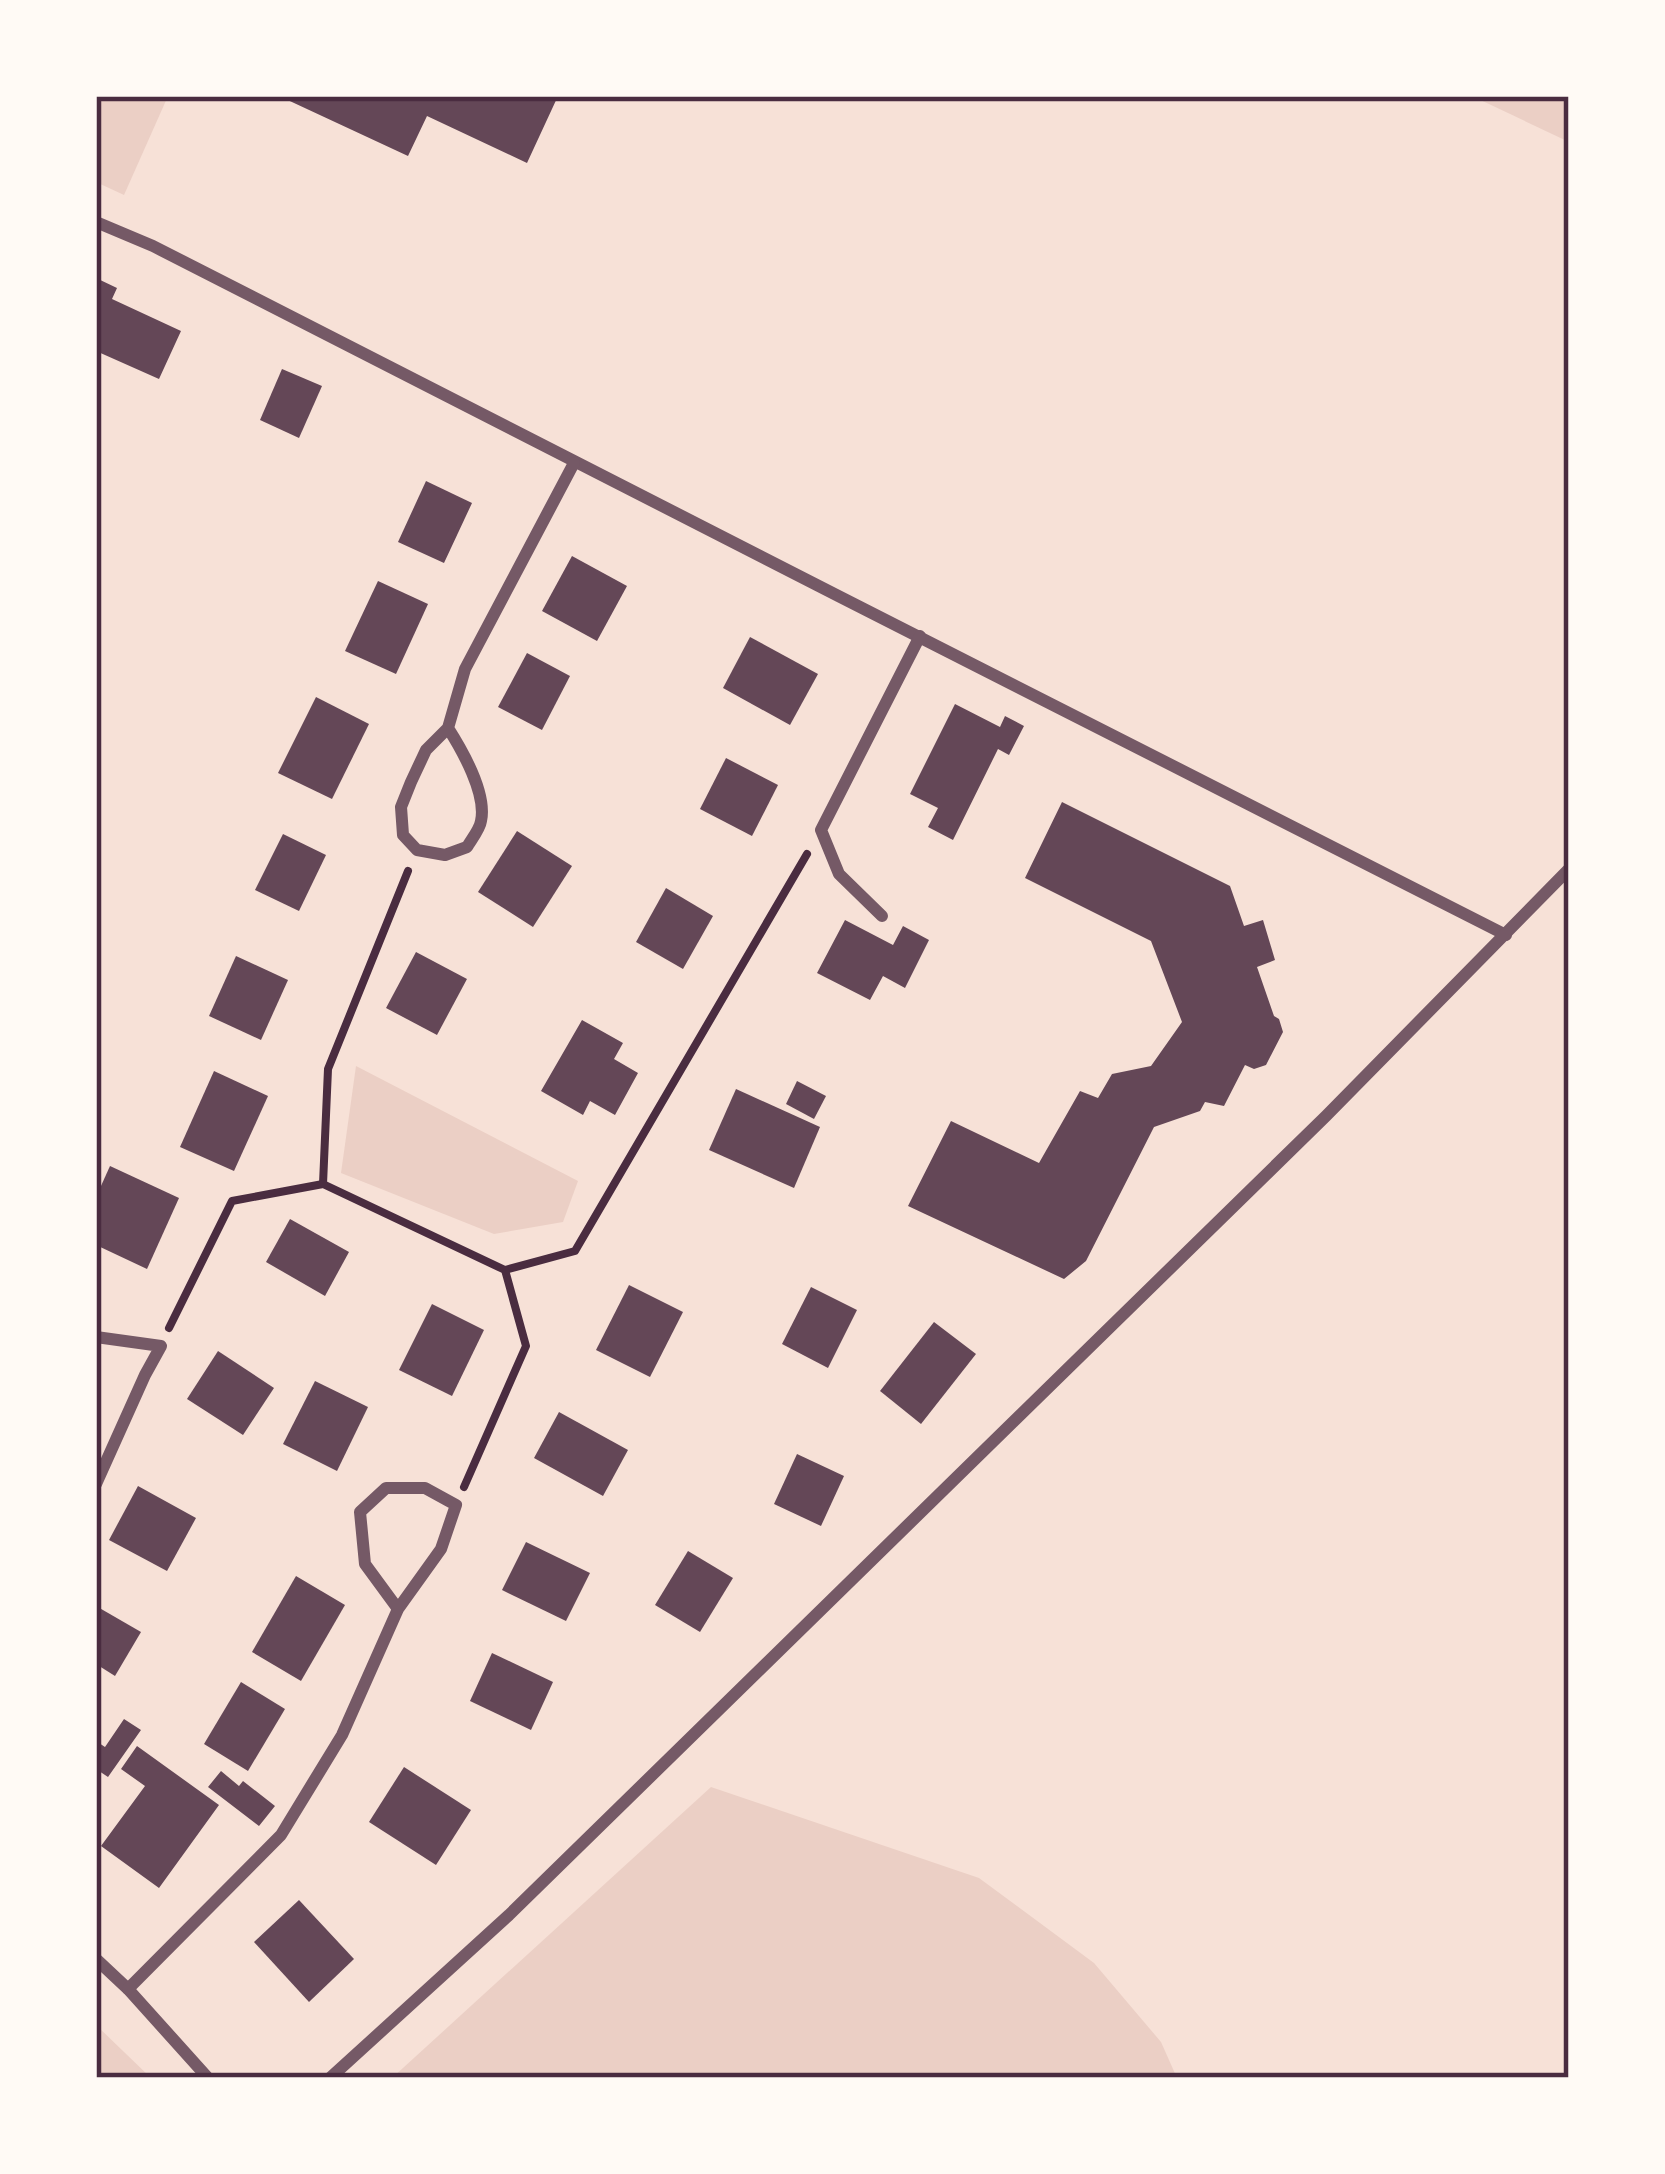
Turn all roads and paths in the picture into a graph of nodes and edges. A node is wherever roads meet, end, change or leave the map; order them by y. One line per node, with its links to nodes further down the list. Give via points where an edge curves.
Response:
1 (96, 222): 2 (street)
2 (574, 463): 3 (street); 4 (street, via 466,669)
3 (920, 636): 5 (street); 9 (street)
4 (448, 728): 6 (street, via 426,750 401,807 404,835); 6 (street, via 477,784 482,820 467,847 446,855)
5 (821, 830): 8 (street, via 838,874); 11 (path, via 575,1251)
6 (417, 850): 10 (path, via 328,1069)
7 (1569, 869): 9 (street)
8 (882, 916)
9 (1506, 935): 22 (street, via 508,1915)
10 (323, 1184): 11 (path); 13 (path, via 232,1201)
11 (505, 1270): 17 (path, via 526,1346)
12 (96, 1337): 13 (street)
13 (161, 1346): 15 (street)
14 (96, 1442): 15 (street)
15 (110, 1449): 16 (street)
16 (96, 1484)
17 (456, 1505): 18 (street, via 441,1549); 18 (street, via 425,1487 386,1488 360,1512 365,1564)
18 (398, 1609): 20 (street, via 342,1735 281,1835)
19 (96, 1959): 20 (street)
20 (128, 1990): 21 (street)
21 (208, 2078)
22 (330, 2078)

